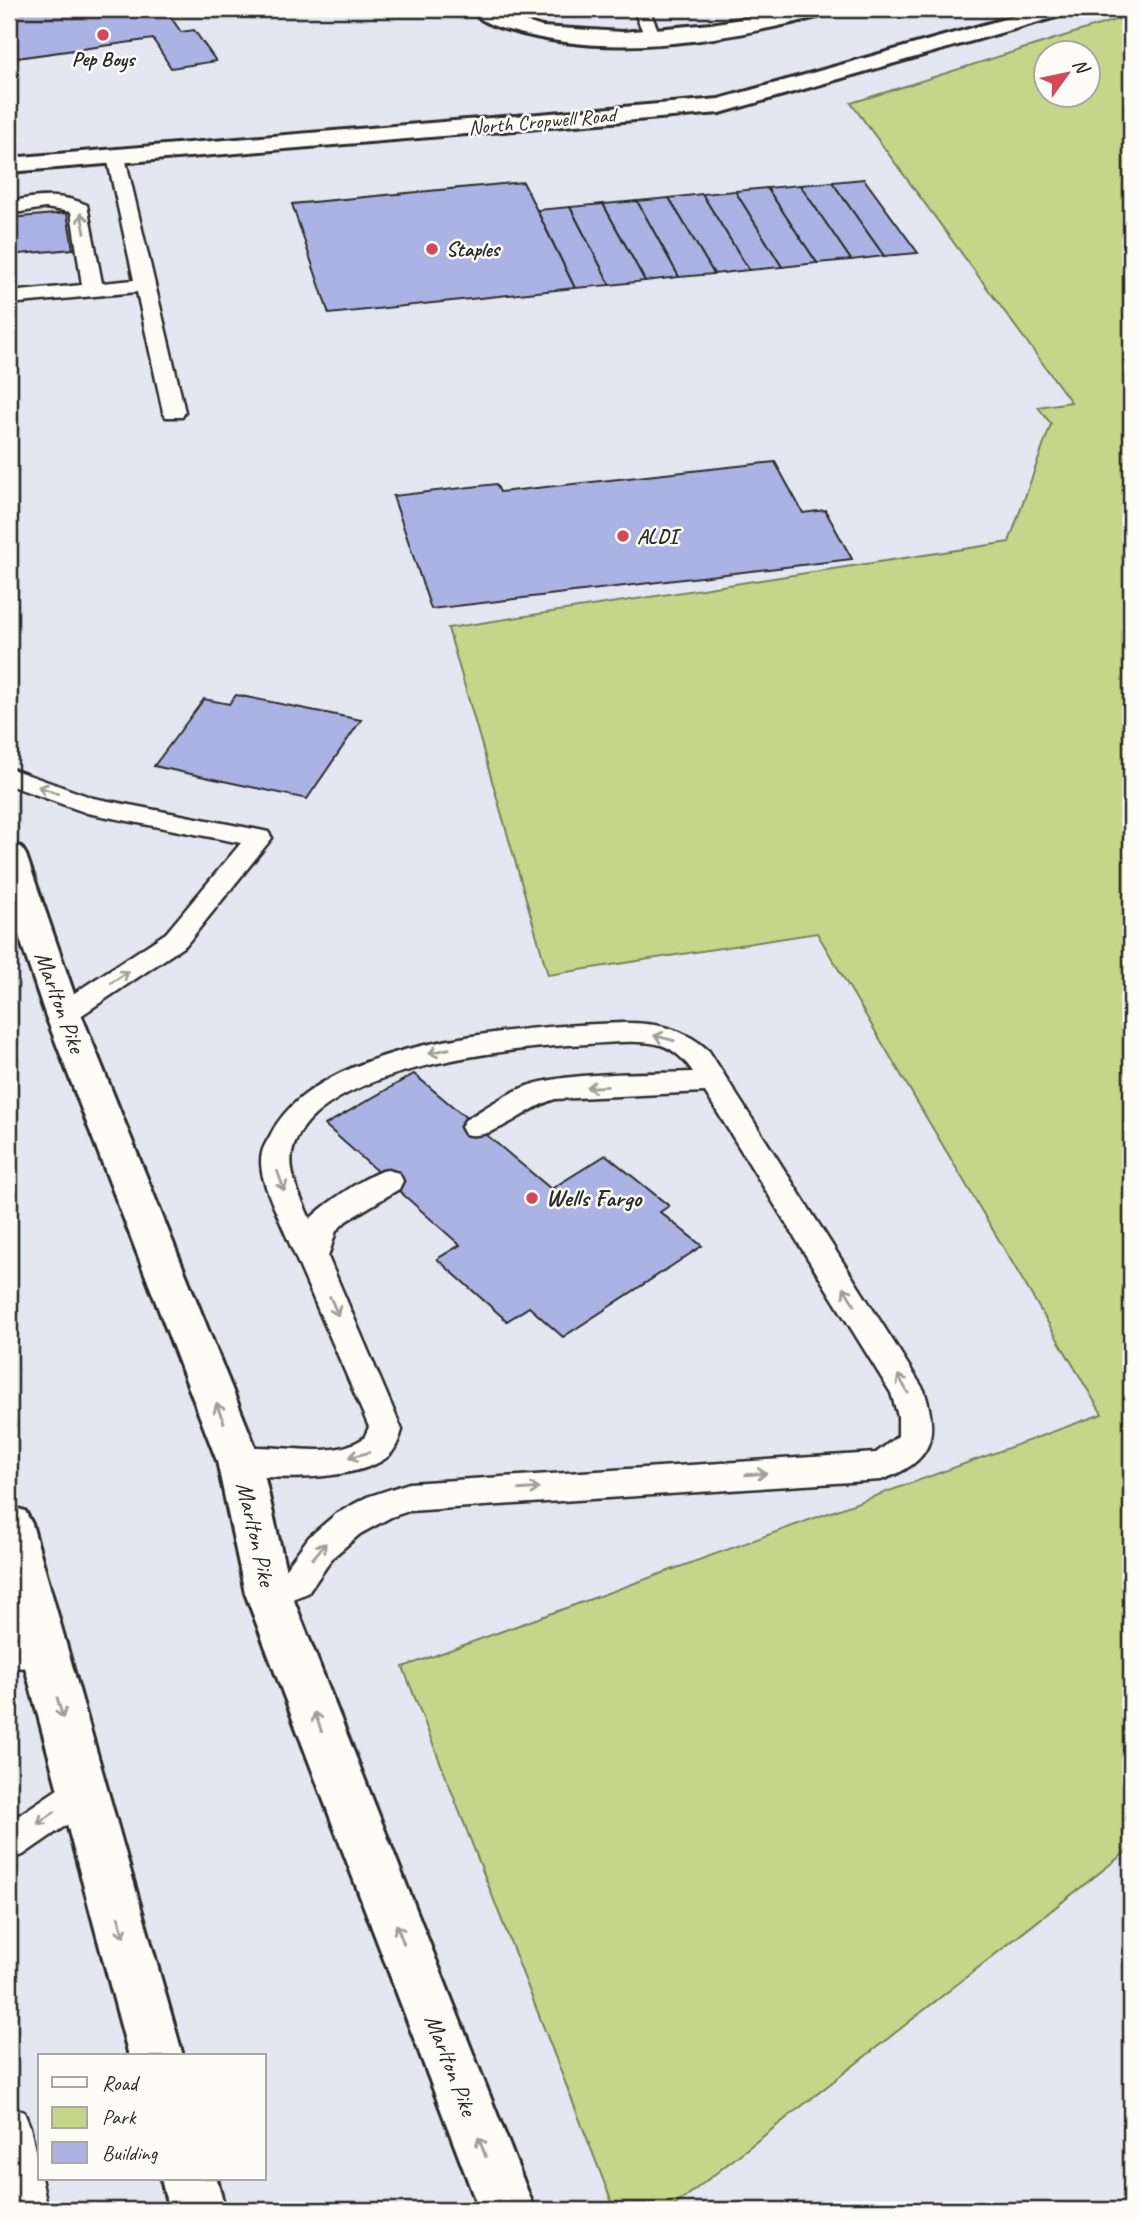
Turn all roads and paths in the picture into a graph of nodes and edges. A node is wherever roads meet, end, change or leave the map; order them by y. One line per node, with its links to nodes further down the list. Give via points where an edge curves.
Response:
1 (481, 9): 5 (main road, via 510,24 547,34)
2 (641, 9): 5 (lane)
3 (825, 9): 5 (main road, via 729,30)
4 (1063, 9): 6 (main road, North Cropwell Road, via 720,106)
5 (652, 35)
6 (116, 157): 7 (main road, North Cropwell Road); 9 (lane)
7 (9, 165)
8 (9, 208): 10 (lane, one-way to 8, via 80,209 70,203)
9 (145, 285): 10 (lane); 12 (lane)
10 (93, 290): 11 (lane)
11 (9, 298)
12 (174, 412)
13 (9, 776): 15 (lane, one-way to 13, via 176,939 260,838 87,805)
14 (9, 855): 15 (main road, Marlton Pike)
15 (63, 1014): 20 (main road, Marlton Pike, one-way to 15)
16 (714, 1081): 17 (lane, one-way to 17, via 555,1089 533,1095); 19 (lane, one-way to 19, via 688,1047 637,1033 510,1039 441,1050 386,1066 342,1086 302,1113 286,1131 278,1151 277,1171); 22 (lane, one-way to 16, via 295,1583 321,1547 348,1524 410,1497 881,1466 902,1456 915,1438 916,1417 907,1390)
17 (476, 1127)
18 (388, 1181): 19 (lane, via 335,1213 322,1226)
19 (312, 1256): 20 (lane, one-way to 20, via 386,1427 383,1440 360,1456 288,1465)
20 (239, 1461): 22 (main road, Marlton Pike)
21 (9, 1524): 23 (main road)
22 (268, 1593): 31 (main road, Marlton Pike, one-way to 22)
23 (26, 1653): 24 (main road, one-way to 24)
24 (84, 1792): 25 (lane, one-way to 25); 26 (main road, one-way to 26)
25 (9, 1843)
26 (155, 2054)
27 (9, 2127): 29 (lane)
28 (189, 2180): 30 (main road)
29 (27, 2210)
30 (197, 2210)
31 (507, 2210)

